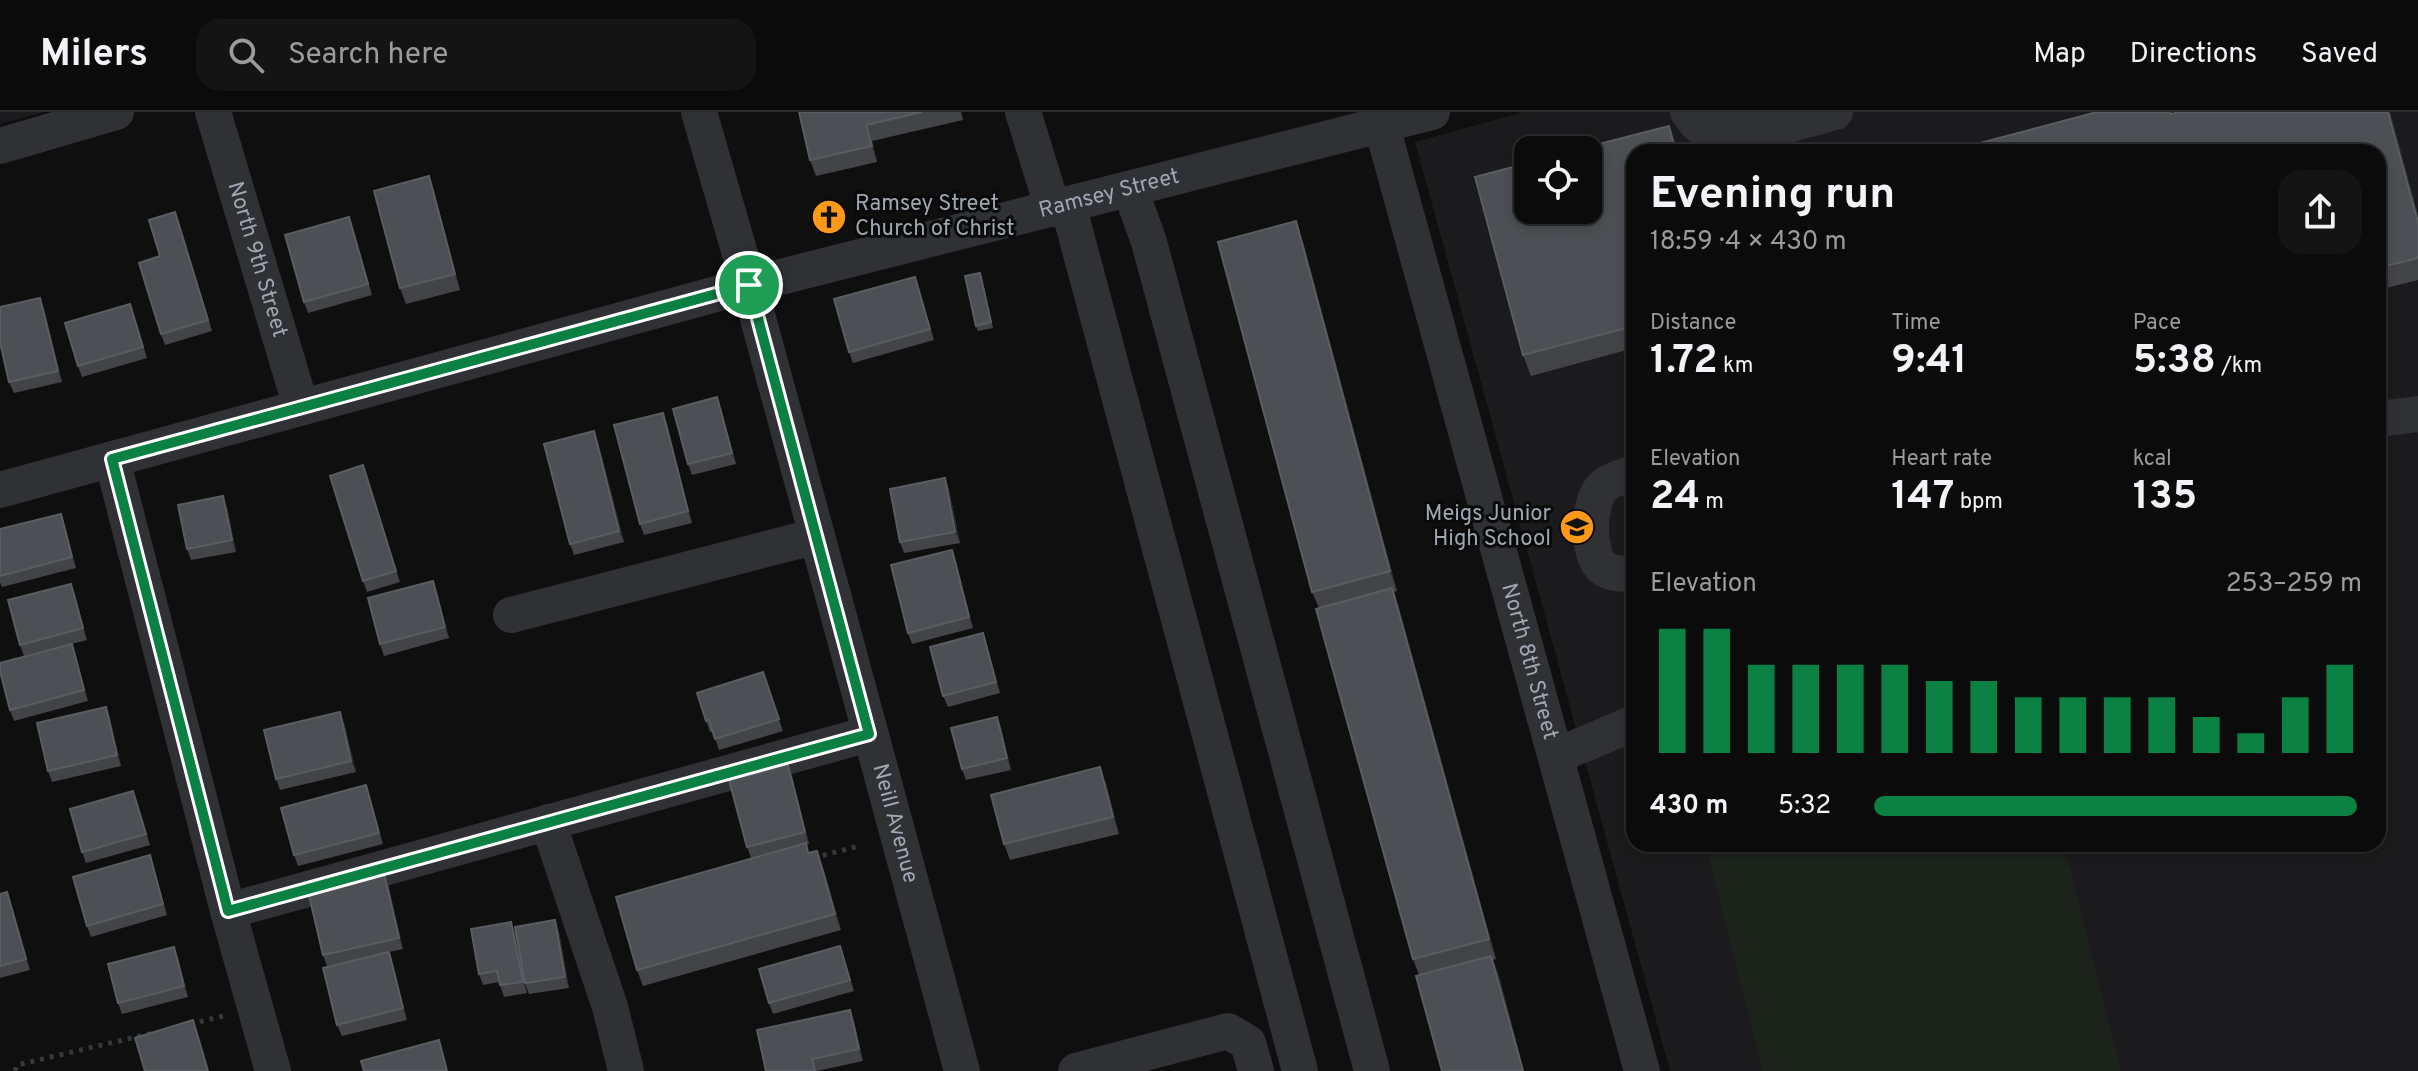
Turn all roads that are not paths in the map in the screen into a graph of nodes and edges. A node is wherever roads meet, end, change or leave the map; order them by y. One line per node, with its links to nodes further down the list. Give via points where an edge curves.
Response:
1 (116, 112): 9 (street)
2 (213, 112): 13 (street, North 9th Street)
3 (699, 112): 12 (street, Neill Avenue)
4 (1023, 112): 11 (street)
5 (1432, 112): 8 (street, Ramsey Street)
6 (1688, 112): 7 (street, via 1698,125 1778,128)
7 (1835, 112)
8 (1380, 119): 10 (street, Ramsey Street); 24 (street, North 8th Street)
9 (0, 146)
10 (1130, 189): 11 (street, Ramsey Street); 33 (street, via 1149,242)
11 (1060, 207): 12 (street, Ramsey Street); 32 (street)
12 (749, 285): 13 (street, Ramsey Street); 19 (street, Neill Avenue)
13 (301, 407): 16 (street, Ramsey Street)
14 (2418, 414): 15 (street)
15 (2386, 418)
16 (112, 459): 18 (street, Ramsey Street); 26 (street)
17 (1626, 476): 20 (street, via 1597,493 1591,525 1596,558 1603,568)
18 (0, 490)
19 (817, 536): 21 (street); 23 (street, Neill Avenue)
20 (1626, 574)
21 (511, 615)
22 (1626, 726): 24 (street)
23 (869, 734): 25 (street); 29 (street, Neill Avenue)
24 (1556, 756): 34 (street, North 8th Street)
25 (548, 822): 26 (street); 28 (street)
26 (228, 911): 27 (street)
27 (273, 1071)
28 (626, 1071)
29 (962, 1071)
30 (1076, 1071): 31 (street, via 1228,1031 1248,1043)
31 (1256, 1071)
32 (1300, 1071)
33 (1372, 1071)
34 (1642, 1071)

